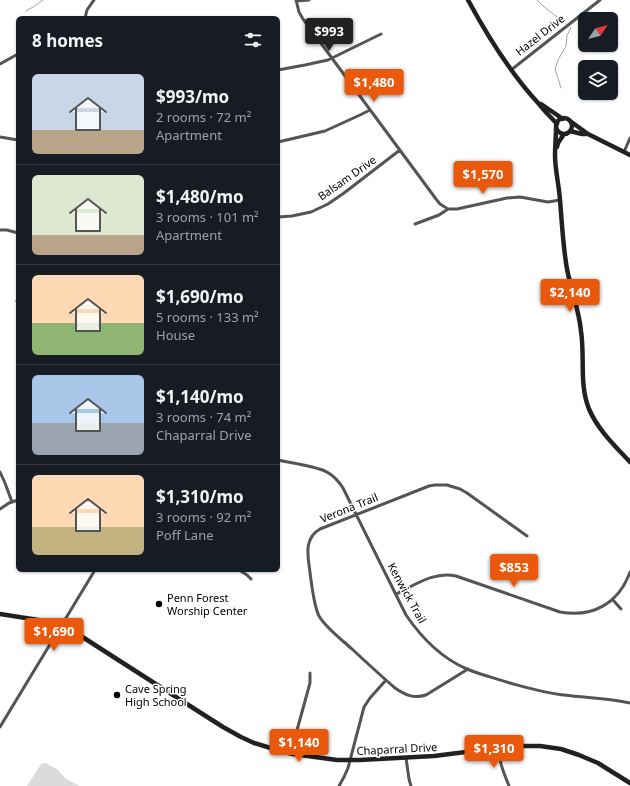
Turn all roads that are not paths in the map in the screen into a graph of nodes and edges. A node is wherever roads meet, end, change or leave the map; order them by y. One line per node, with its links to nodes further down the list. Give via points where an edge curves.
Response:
1 (94, 0): 6 (street)
2 (309, 0): 5 (street)
3 (468, 0): 12 (street)
4 (600, 0): 12 (street, Hazel Drive)
5 (296, 1): 9 (street, via 301,16)
6 (86, 16)
7 (381, 34): 9 (street)
8 (16, 55): 10 (street)
9 (332, 59): 11 (street); 14 (street)
10 (0, 64)
11 (280, 70)
12 (511, 70): 13 (street)
13 (540, 104): 15 (street); 17 (street)
14 (370, 110): 24 (street, via 325,131); 25 (street)
15 (563, 119): 16 (street); 17 (street, via 559,120)
16 (570, 121): 18 (street); 20 (street)
17 (556, 126): 19 (street, via 560,133); 26 (street)
18 (570, 131): 19 (street); 20 (street)
19 (564, 134): 26 (street)
20 (588, 134): 27 (street)
21 (0, 137): 23 (street)
22 (630, 138): 27 (street)
23 (16, 140)
24 (280, 142)
25 (400, 150): 30 (street, via 440,204); 31 (street, Balsam Drive, via 328,204 311,212)
26 (556, 150): 29 (street)
27 (624, 152): 28 (street)
28 (630, 155)
29 (560, 200): 30 (street, via 548,202 513,197); 36 (street, via 565,258 582,333 586,401 598,426)
30 (448, 209): 32 (street)
31 (280, 217)
32 (415, 224)
33 (0, 230): 34 (street)
34 (16, 232)
35 (280, 460): 41 (street, Kenwick Trail, via 320,468 330,473 340,483)
36 (630, 462)
37 (0, 472): 39 (street)
38 (16, 501): 39 (street)
39 (12, 502): 40 (street)
40 (0, 509)
41 (356, 515): 42 (street, Verona Trail, via 429,486 448,485 467,493); 47 (street, Kenwick Trail); 54 (street, Verona Trail, via 320,529 310,539 308,555 314,594 318,613 323,621)
42 (526, 536)
43 (93, 572): 51 (street)
44 (242, 572): 46 (street)
45 (630, 572): 48 (street, via 622,590)
46 (251, 579)
47 (396, 594): 48 (street, via 430,578 446,575 456,576 568,614 596,610); 52 (street, Kenwick Trail, via 406,615 423,637 444,655)
48 (613, 600): 49 (street)
49 (621, 609)
50 (0, 614): 51 (street, Chaparral Drive)
51 (62, 625): 56 (street); 58 (street, Chaparral Drive, via 241,737)
52 (468, 669): 54 (street, Verona Trail, via 421,696 406,695); 55 (street, Kenwick Trail, via 550,693)
53 (310, 673): 58 (street, via 310,683 294,741)
54 (386, 680): 60 (street, via 364,707)
55 (630, 703)
56 (0, 727)
57 (499, 748): 59 (street, Chaparral Drive); 61 (street, Chaparral Drive, via 540,746 570,752 598,763); 64 (street, via 501,765)
58 (294, 754): 60 (street, Chaparral Drive)
59 (406, 758): 60 (street, Chaparral Drive); 63 (street)
60 (350, 760): 62 (street)
61 (630, 783)
62 (339, 786)
63 (411, 786)
64 (509, 786)

